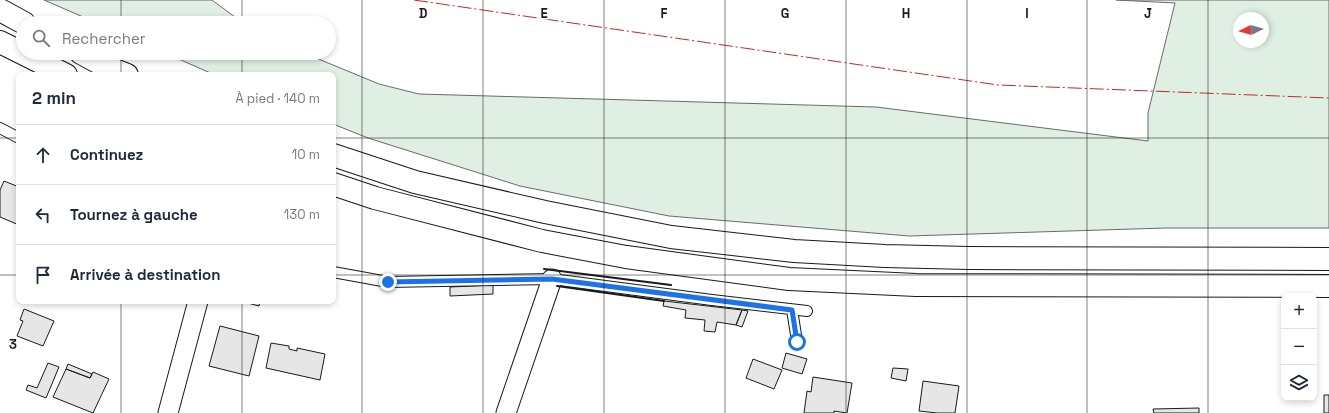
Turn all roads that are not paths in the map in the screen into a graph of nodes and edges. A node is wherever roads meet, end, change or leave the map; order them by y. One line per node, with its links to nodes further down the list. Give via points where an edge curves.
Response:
1 (0, 10): 2 (highway)
2 (16, 19)
3 (0, 42): 4 (highway)
4 (16, 50)
5 (36, 60): 7 (highway)
6 (94, 60): 8 (highway)
7 (60, 72)
8 (120, 72)
9 (0, 128): 10 (lane)
10 (16, 136)
11 (336, 156): 13 (highway, via 415,182 545,212 671,237 794,251 954,258)
12 (336, 185): 16 (highway, via 375,198 542,241 626,257 789,279 916,285)
13 (1329, 259)
14 (336, 273): 15 (lane, via 388,282)
15 (552, 279): 18 (lane); 22 (street)
16 (1329, 286)
17 (197, 304): 21 (street)
18 (792, 310): 19 (lane); 20 (lane)
19 (807, 311)
20 (797, 342)
21 (168, 413)
22 (506, 413)

